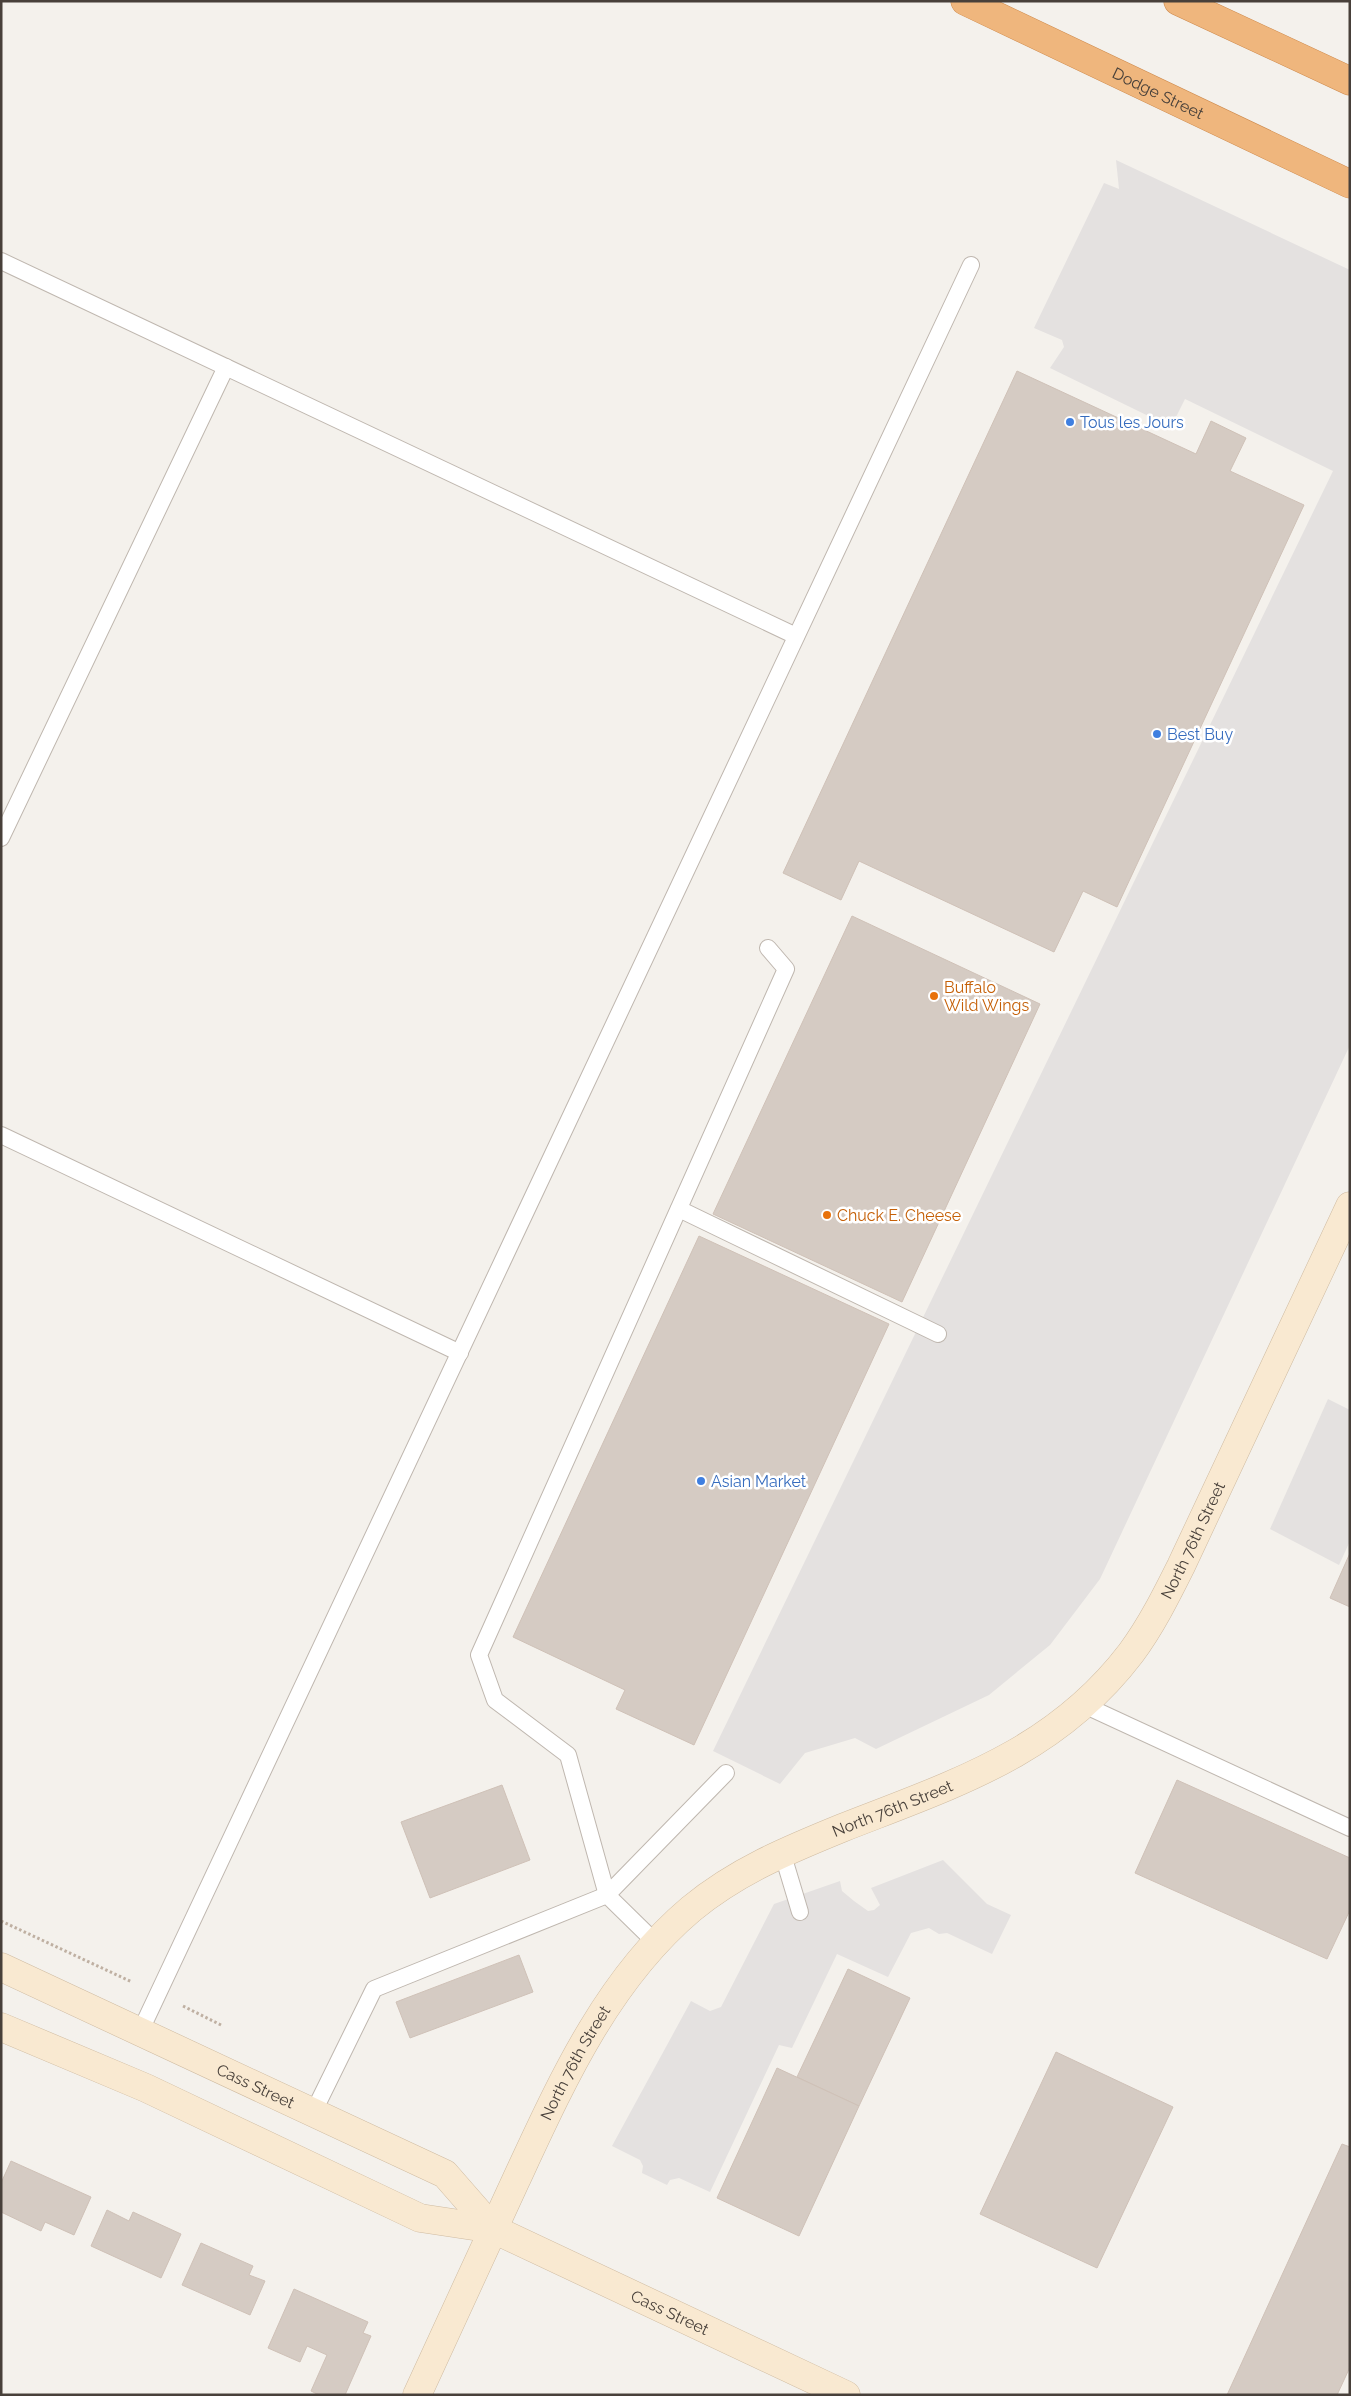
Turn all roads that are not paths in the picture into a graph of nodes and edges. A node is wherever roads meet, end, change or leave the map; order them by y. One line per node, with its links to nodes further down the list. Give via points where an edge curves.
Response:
1 (965, 1): 4 (highway, Dodge Street)
2 (1178, 1): 3 (highway)
3 (1350, 81)
4 (1350, 184)
5 (1, 261): 7 (lane)
6 (971, 265): 8 (lane)
7 (226, 366): 8 (lane); 9 (lane)
8 (796, 636): 15 (lane)
9 (1, 838)
10 (768, 948): 13 (lane, via 786,969)
11 (1, 1135): 15 (lane)
12 (1350, 1206): 16 (street, North 76th Street, via 1166,1597 1133,1651)
13 (679, 1209): 14 (lane); 20 (lane, via 479,1655 494,1700 568,1755)
14 (938, 1334)
15 (460, 1352): 25 (lane)
16 (1084, 1705): 18 (lane); 19 (street, North 76th Street, via 1033,1744 976,1776)
17 (726, 1773): 20 (lane)
18 (1350, 1828)
19 (782, 1852): 21 (lane); 22 (street, North 76th Street, via 732,1878)
20 (607, 1895): 22 (lane); 26 (lane, via 374,1989)
21 (800, 1912)
22 (655, 1942): 27 (street, North 76th Street, via 614,1994 583,2044)
23 (1, 1967): 25 (street, Cass Street)
24 (1, 2027): 27 (street, Cass Street, via 146,2088 420,2218)
25 (140, 2032): 26 (street, Cass Street)
26 (314, 2112): 27 (street, Cass Street, via 445,2174)
27 (493, 2229): 28 (street, North 76th Street); 29 (street, Cass Street)
28 (417, 2395)
29 (846, 2395)

